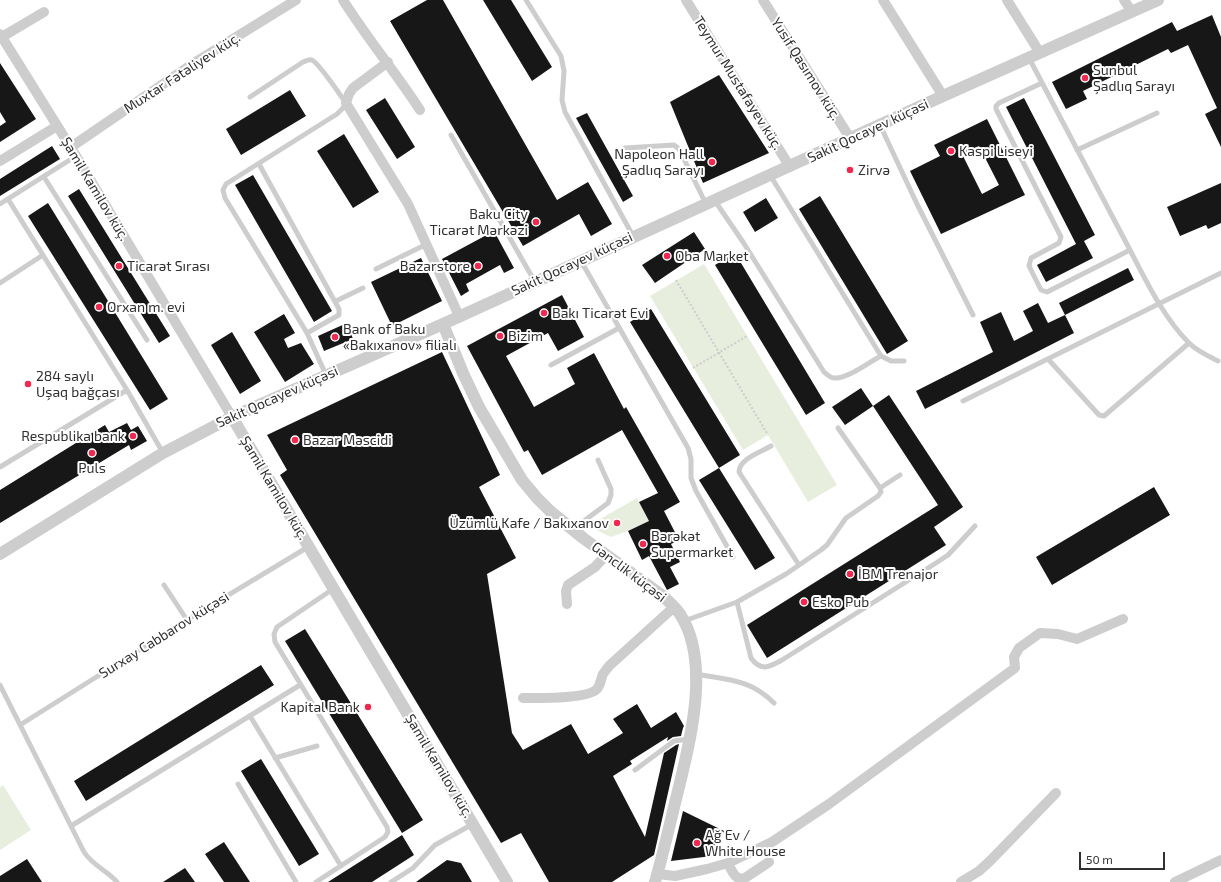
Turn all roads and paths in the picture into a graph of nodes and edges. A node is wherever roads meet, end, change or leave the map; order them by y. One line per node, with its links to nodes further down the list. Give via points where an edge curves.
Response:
1 (296, 0): 26 (street, Muxtar Fətəliyev küç., via 194,63)
2 (343, 0): 15 (street)
3 (526, 0): 38 (lane, via 561,56 564,71 562,100 565,112)
4 (686, 0): 32 (street, Teymur Mustafayev küç.)
5 (763, 0): 25 (street, Yusif Qasımov küç.)
6 (883, 0): 17 (street)
7 (1007, 0): 13 (street)
8 (1124, 0): 11 (street)
9 (1158, 0): 11 (street, Sakit Qocayev küçəsi)
10 (44, 12): 12 (street)
11 (1132, 12): 13 (street, Sakit Qocayev küçəsi)
12 (1, 35): 23 (street, Şamil Kamilov küç.)
13 (1040, 53): 14 (street, Sakit Qocayev küçəsi)
14 (1029, 58): 16 (lane); 17 (street, Sakit Qocayev küçəsi)
15 (388, 62): 19 (street, via 353,88); 20 (street)
16 (1042, 83): 28 (lane); 40 (lane, via 996,106 1061,236 1059,244 1031,258 1029,266 1041,290 1047,292)
17 (943, 96): 22 (street, Sakit Qocayev küçəsi)
18 (250, 97): 19 (lane, via 309,60 320,67)
19 (346, 103): 31 (lane, via 337,114); 39 (street, via 408,204)
20 (420, 110)
21 (1157, 113): 28 (lane)
22 (880, 125): 25 (street, Sakit Qocayev küçəsi); 51 (lane)
23 (57, 126): 26 (street, Şamil Kamilov küç.); 30 (street)
24 (451, 135): 47 (lane)
25 (850, 138): 32 (street, Sakit Qocayev küçəsi)
26 (71, 147): 29 (street, Şamil Kamilov küç.)
27 (625, 148): 36 (lane, via 674,145 679,149)
28 (1077, 150): 40 (lane)
29 (76, 156): 34 (lane); 69 (street, Şamil Kamilov küç.)
30 (0, 161)
31 (259, 164): 49 (lane); 55 (lane, via 226,184 223,190 225,198)
32 (790, 167): 33 (street, Sakit Qocayev küçəsi)
33 (770, 175): 36 (street, Sakit Qocayev küçəsi); 60 (lane)
34 (44, 177): 35 (lane); 57 (lane)
35 (8, 199): 37 (lane); 41 (lane)
36 (710, 202): 38 (street, Sakit Qocayev küçəsi); 60 (lane, via 743,242 824,372 830,377 844,377)
37 (0, 204)
38 (633, 236): 42 (street, Sakit Qocayev küçəsi)
39 (427, 244): 43 (lane); 52 (street)
40 (1130, 250): 50 (lane)
41 (43, 255): 46 (lane); 67 (lane)
42 (581, 260): 47 (street, Sakit Qocayev küçəsi); 54 (lane)
43 (376, 269)
44 (1221, 273): 50 (lane)
45 (676, 280): 59 (path)
46 (0, 282)
47 (535, 282): 52 (street, Sakit Qocayev küçəsi)
48 (363, 288): 49 (lane)
49 (336, 301): 55 (lane, via 339,314)
50 (1160, 304): 58 (lane); 61 (lane)
51 (973, 315)
52 (459, 316): 53 (street, Sakit Qocayev küçəsi)
53 (443, 324): 66 (street, Sakit Qocayev küçəsi); 79 (street, Gənclik küçəsi, via 462,373 510,462 536,498)
54 (619, 328): 64 (lane); 83 (lane, via 688,448 691,478)
55 (307, 333): 66 (lane)
56 (747, 336): 59 (path)
57 (147, 340)
58 (1189, 344): 61 (lane, via 1104,416 1099,415); 62 (lane)
59 (719, 353): 65 (path); 71 (path)
60 (881, 356): 63 (lane, via 891,361)
61 (1048, 359): 68 (lane)
62 (1218, 361)
63 (904, 362)
64 (551, 365)
65 (693, 368)
66 (326, 375): 69 (street, Sakit Qocayev küçəsi)
67 (127, 390): 73 (lane); 75 (lane)
68 (963, 401)
69 (232, 417): 73 (street, Sakit Qocayev küçəsi); 80 (street, Şamil Kamilov küç.)
70 (838, 428): 77 (lane)
71 (768, 435)
72 (771, 446): 84 (lane, via 742,463 739,472)
73 (162, 453): 81 (street, Sakit Qocayev küçəsi)
74 (598, 460): 79 (lane, via 611,489 608,503)
75 (0, 467)
76 (900, 475): 77 (lane)
77 (880, 488): 84 (lane, via 878,496 846,518 827,545)
78 (975, 526): 87 (lane, via 948,555 767,667 760,667 751,658)
79 (572, 529): 82 (street, Gənclik küçəsi)
80 (309, 547): 86 (street, Şamil Kamilov küç.); 91 (lane, Surxay Cabbarov küçəsi)
81 (0, 554)
82 (606, 555): 88 (street, via 595,567 568,585); 89 (street, Gənclik küçəsi, via 664,596)
83 (733, 557)
84 (799, 565): 87 (lane)
85 (164, 585): 91 (lane)
86 (334, 589): 95 (lane, via 278,627 274,634 275,642); 106 (street, Şamil Kamilov küç.)
87 (737, 602): 92 (lane)
88 (567, 604)
89 (674, 607): 92 (street, Gənclik küçəsi); 96 (street, via 609,666 597,690 567,697)
90 (1123, 619): 110 (street, via 1077,640 1058,634 1040,633 1019,648 1014,657 1015,668 829,804 772,842)
91 (188, 620): 99 (lane, Surxay Cabbarov küçəsi)
92 (684, 621): 93 (street, Gənclik küçəsi, via 695,658)
93 (696, 674): 97 (lane, via 740,681 764,693); 100 (street, Gənclik küçəsi, via 696,693)
94 (0, 685): 99 (lane)
95 (300, 685): 98 (lane); 111 (lane, via 387,827 385,837)
96 (523, 698)
97 (774, 703)
98 (250, 716): 102 (lane); 107 (lane)
99 (20, 725): 107 (lane)
100 (689, 739): 103 (lane, via 674,741); 112 (street, Gənclik küçəsi)
101 (317, 746): 102 (lane)
102 (275, 758): 111 (lane)
103 (636, 770)
104 (238, 784): 114 (lane)
105 (1056, 793): 118 (street, via 990,861)
106 (474, 824): 116 (lane, via 435,845 413,868); 117 (street, Şamil Kamilov küç.)
107 (71, 826): 113 (lane, via 89,860)
108 (1221, 860): 119 (street)
109 (769, 862): 110 (street, via 741,879 736,877)
110 (728, 863): 112 (street, via 685,875)
111 (342, 866): 115 (lane)
112 (656, 878)
113 (117, 882)
114 (296, 882)
115 (316, 882)
116 (391, 882)
117 (507, 882)
118 (961, 882)
119 (1176, 882)

